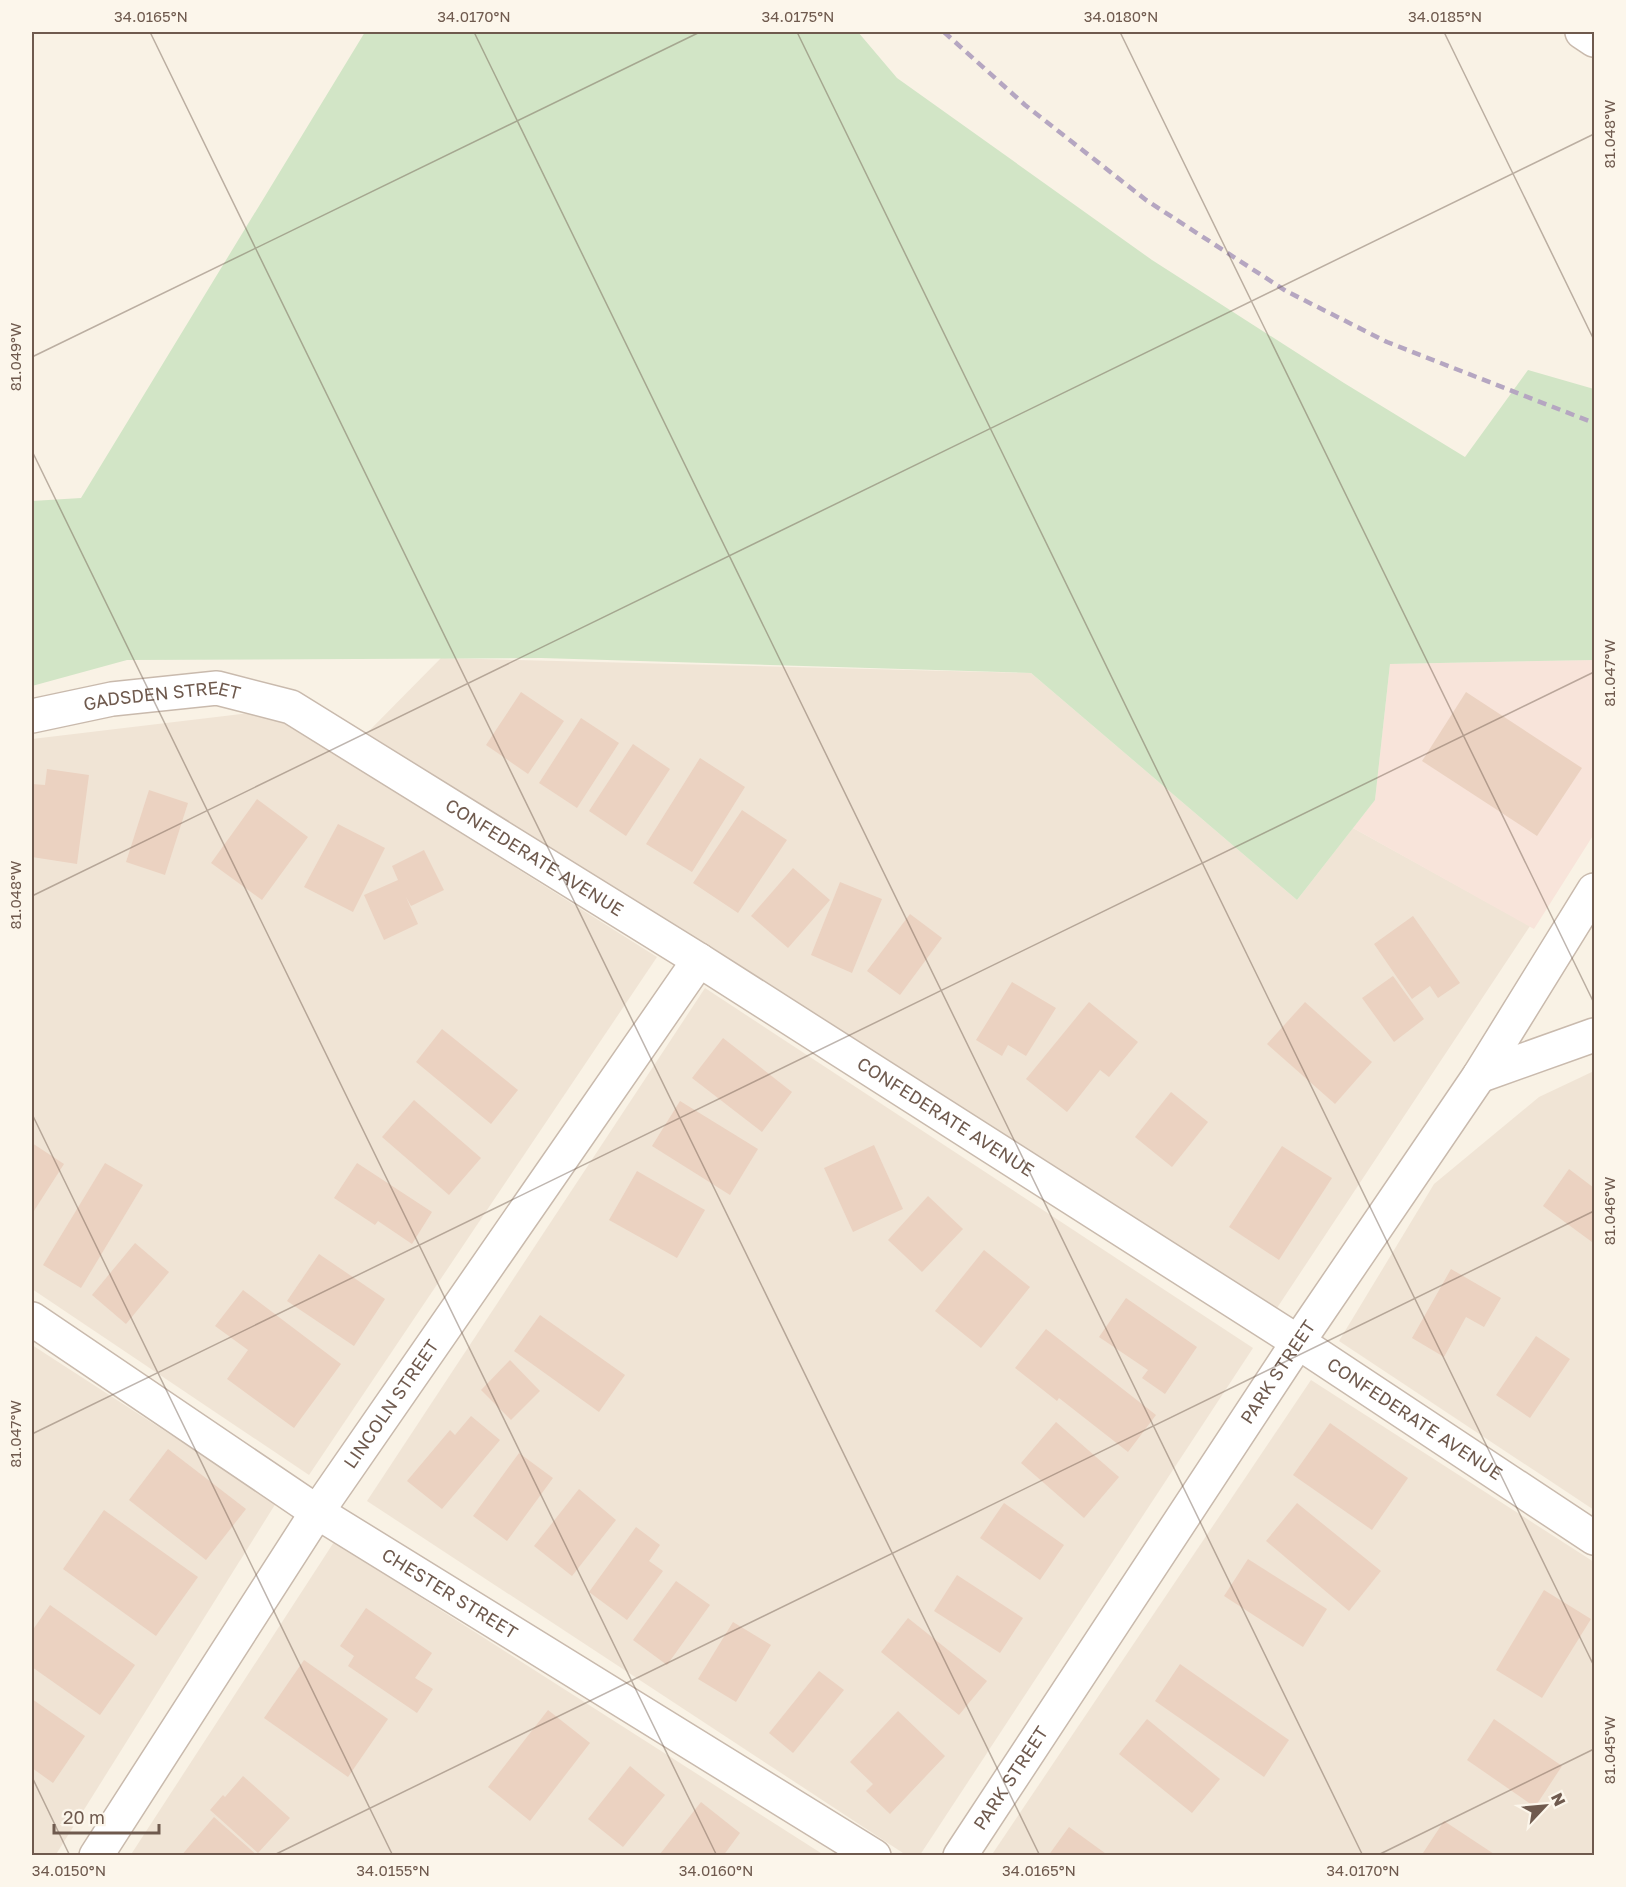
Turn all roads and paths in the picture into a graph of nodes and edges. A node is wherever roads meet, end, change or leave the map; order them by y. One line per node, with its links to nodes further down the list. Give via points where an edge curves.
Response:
1 (1582, 32): 2 (street)
2 (1594, 40)
3 (291, 707): 4 (street, GADSDEN STREET, via 217,688 112,699); 6 (street, CONFEDERATE AVENUE)
4 (32, 716)
5 (1594, 890): 8 (street, PARK STREET)
6 (699, 960): 10 (street, CONFEDERATE AVENUE); 11 (street, LINCOLN STREET)
7 (1594, 1035): 8 (street)
8 (1479, 1076): 10 (street, PARK STREET)
9 (32, 1319): 11 (street, CHESTER STREET)
10 (1298, 1342): 12 (street, CONFEDERATE AVENUE); 15 (street, PARK STREET)
11 (317, 1512): 13 (street, LINCOLN STREET); 14 (street, CHESTER STREET)
12 (1594, 1538)
13 (96, 1856)
14 (874, 1856)
15 (960, 1856)

